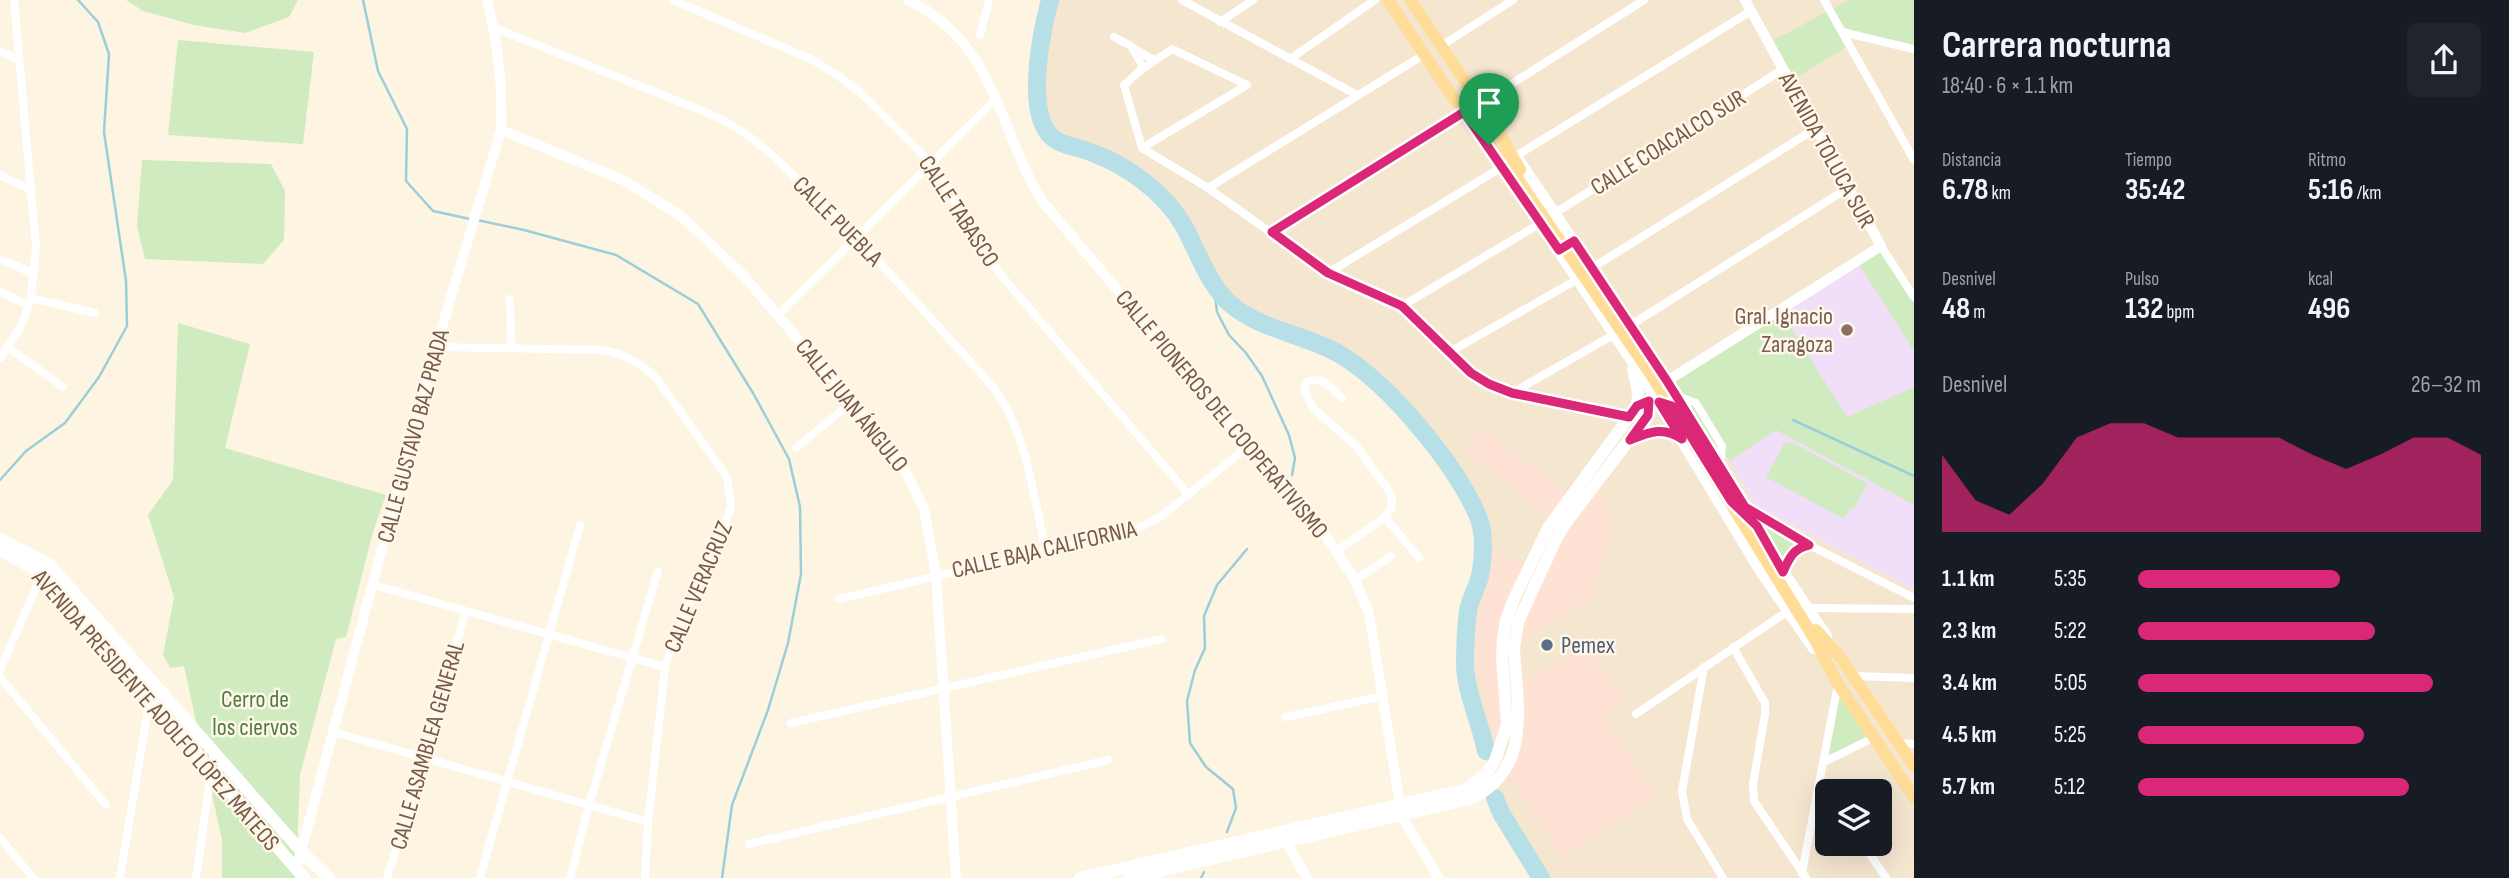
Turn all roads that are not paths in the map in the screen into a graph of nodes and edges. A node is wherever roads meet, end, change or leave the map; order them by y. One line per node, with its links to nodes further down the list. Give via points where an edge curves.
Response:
1 (13, 0): 28 (street)
2 (488, 0): 18 (street, CALLE GUSTAVO BAZ PRADA)
3 (673, 0): 40 (street, CALLE TABASCO, via 813,60 840,77)
4 (910, 0): 15 (street, CALLE PIONEROS DEL COOPERATIVISMO)
5 (989, 0): 20 (street)
6 (1182, 0): 17 (street)
7 (1253, 0): 17 (street)
8 (1375, 0): 27 (street)
9 (1388, 0): 26 (main road)
10 (1410, 0): 23 (main road)
11 (1513, 0): 23 (street)
12 (1644, 0): 34 (street)
13 (1745, 0): 16 (street, AVENIDA TOLUCA SUR)
14 (1824, 0): 19 (street)
15 (925, 4): 33 (street, CALLE PIONEROS DEL COOPERATIVISMO, via 970,49)
16 (1751, 11): 31 (street, AVENIDA TOLUCA SUR); 41 (street)
17 (1220, 22): 27 (street)
18 (495, 28): 37 (street, CALLE GUSTAVO BAZ PRADA, via 502,91); 49 (street, CALLE PUEBLA, via 739,128)
19 (1842, 32): 24 (street); 39 (street)
20 (980, 35)
21 (1114, 37): 22 (street)
22 (1131, 46): 29 (street); 30 (street)
23 (1441, 46): 34 (main road)
24 (1914, 49)
25 (0, 51): 28 (street)
26 (1425, 54): 32 (street); 35 (main road)
27 (1290, 59): 32 (street)
28 (19, 60): 45 (street)
29 (1154, 60): 30 (street); 38 (street, via 1172,49 1247,85)
30 (1141, 69): 38 (street, via 1124,85)
31 (1782, 70): 36 (street, AVENIDA TOLUCA SUR); 46 (street, CALLE COACALCO SUR)
32 (1357, 95): 43 (street)
33 (996, 99): 40 (street); 81 (street, CALLE PIONEROS DEL COOPERATIVISMO, via 1042,201)
34 (1480, 104): 41 (main road, via 1498,130)
35 (1464, 112): 41 (main road, via 1489,145); 48 (street)
36 (1815, 129): 44 (street, AVENIDA TOLUCA SUR); 54 (street)
37 (500, 130): 64 (street, CALLE JUAN ÁNGULO, via 623,180 681,216); 67 (street, CALLE GUSTAVO BAZ PRADA)
38 (1142, 148): 43 (street)
39 (1914, 160)
40 (930, 162): 49 (street); 83 (street, CALLE TABASCO, via 1000,274)
41 (1510, 162): 46 (main road); 47 (main road); 55 (street); 108 (main road, via 1653,368)
42 (0, 175): 45 (street)
43 (1208, 188): 48 (street)
44 (1848, 188): 51 (street, AVENIDA TOLUCA SUR); 65 (street)
45 (29, 189): 56 (street, via 36,247)
46 (1555, 213): 50 (main road)
47 (1541, 223): 52 (main road); 62 (street)
48 (1272, 232): 55 (street)
49 (856, 236): 64 (street); 91 (street, CALLE PUEBLA, via 1008,407 1018,431)
50 (1574, 241): 52 (main road); 54 (main road)
51 (1881, 246): 59 (street, AVENIDA TOLUCA SUR); 73 (street)
52 (1559, 250): 57 (main road)
53 (0, 259): 56 (street)
54 (1592, 268): 65 (main road)
55 (1328, 273): 62 (street)
56 (34, 274): 61 (street)
57 (1578, 279): 66 (main road); 71 (street)
58 (0, 292): 61 (street)
59 (1914, 296)
60 (510, 299): 69 (street)
61 (30, 302): 63 (street); 68 (street)
62 (1402, 306): 71 (street)
63 (95, 313)
64 (778, 315): 77 (street, CALLE JUAN ÁNGULO)
65 (1631, 325): 73 (main road)
66 (1615, 334): 70 (main road); 75 (street)
67 (436, 347): 69 (street, CALLE VERACRUZ); 100 (street, CALLE GUSTAVO BAZ PRADA)
68 (9, 348): 72 (street); 74 (street)
69 (511, 348): 114 (street, CALLE VERACRUZ, via 602,350 632,359 657,379 727,477 731,506 726,522)
70 (1626, 352): 78 (main road); 78 (main road)
71 (1448, 353): 75 (street, via 1471,373)
72 (0, 358)
73 (1667, 381): 78 (main road); 84 (main road)
74 (63, 387)
75 (1512, 393): 78 (street)
76 (1342, 398): 85 (street, via 1325,381 1307,382 1304,390 1313,408 1356,446 1387,488 1392,498)
77 (852, 402): 82 (street); 98 (street, CALLE JUAN ÁNGULO, via 915,487 930,531)
78 (1645, 404): 79 (main road); 80 (main road, via 1648,415); 87 (main road, via 1672,406 1731,501); 145 (main road, via 1548,528 1514,599 1503,639 1507,725 1495,761 1467,789)
79 (1682, 439): 80 (main road, via 1658,430); 105 (main road)
80 (1630, 440): 145 (main road, via 1568,520 1518,622 1514,648 1519,726 1503,774 1470,799)
81 (1250, 445): 83 (street, CALLE BAJA CALIFORNIA); 92 (street, CALLE PIONEROS DEL COOPERATIVISMO)
82 (796, 448)
83 (1189, 495): 91 (street, CALLE BAJA CALIFORNIA, via 1135,530)
84 (1745, 507): 87 (main road); 89 (street)
85 (1385, 517): 92 (street); 94 (street)
86 (580, 525): 107 (street)
87 (1757, 526): 97 (main road)
88 (0, 538): 95 (main road, AVENIDA PRESIDENTE ADOLFO LÓPEZ MATEOS)
89 (1809, 545): 97 (street, via 1792,553); 101 (street)
90 (0, 550): 95 (main road, AVENIDA PRESIDENTE ADOLFO LÓPEZ MATEOS)
91 (1046, 550): 98 (street, CALLE BAJA CALIFORNIA)
92 (1337, 551): 99 (street, CALLE PIONEROS DEL COOPERATIVISMO)
93 (1391, 556): 99 (street)
94 (1419, 558)
95 (45, 569): 116 (street); 120 (main road, AVENIDA PRESIDENTE ADOLFO LÓPEZ MATEOS); 124 (main road, AVENIDA PRESIDENTE ADOLFO LÓPEZ MATEOS)
96 (658, 572): 112 (street)
97 (1783, 572): 103 (main road)
98 (936, 575): 102 (street, CALLE BAJA CALIFORNIA); 122 (street, CALLE JUAN ÁNGULO)
99 (1355, 580): 123 (street, CALLE PIONEROS DEL COOPERATIVISMO, via 1369,613)
100 (374, 585): 106 (street); 128 (street, CALLE GUSTAVO BAZ PRADA)
101 (1914, 598)
102 (839, 599)
103 (1807, 608): 104 (street); 111 (main road)
104 (1914, 609)
105 (1787, 611): 110 (street); 113 (main road)
106 (465, 612): 107 (street); 133 (street, CALLE ASAMBLEA GENERAL)
107 (550, 635): 112 (street); 139 (street)
108 (1816, 637): 111 (main road); 113 (main road)
109 (1161, 639): 122 (street)
110 (1733, 648): 115 (street); 154 (street, via 1765,703 1754,801)
111 (1840, 657): 117 (main road)
112 (633, 659): 114 (street); 143 (street)
113 (1826, 665): 121 (main road)
114 (665, 667): 146 (street, CALLE VERACRUZ)
115 (1704, 667): 125 (street); 167 (street, via 1682,791 1687,819)
116 (0, 670)
117 (1854, 676): 119 (street); 130 (main road)
118 (0, 677): 142 (street)
119 (1914, 678)
120 (152, 681): 124 (street); 132 (main road, AVENIDA PRESIDENTE ADOLFO LÓPEZ MATEOS)
121 (1838, 684): 129 (main road); 135 (street)
122 (943, 687): 127 (street); 140 (street, CALLE JUAN ÁNGULO)
123 (1383, 696): 126 (street); 145 (street, CALLE PIONEROS DEL COOPERATIVISMO)
124 (149, 699): 137 (main road, AVENIDA PRESIDENTE ADOLFO LÓPEZ MATEOS); 156 (street)
125 (1636, 714)
126 (1286, 717)
127 (791, 723)
128 (334, 732): 133 (street); 150 (street, CALLE GUSTAVO BAZ PRADA)
129 (1873, 738): 135 (street); 141 (main road)
130 (1899, 743): 131 (street); 136 (main road)
131 (1914, 744)
132 (214, 751): 137 (street); 150 (main road, AVENIDA PRESIDENTE ADOLFO LÓPEZ MATEOS)
133 (425, 759): 139 (street); 159 (street, CALLE ASAMBLEA GENERAL)
134 (1108, 760): 140 (street)
135 (1824, 762): 138 (street)
136 (1914, 766)
137 (211, 772): 152 (main road, AVENIDA PRESIDENTE ADOLFO LÓPEZ MATEOS); 157 (street)
138 (1820, 779)
139 (507, 782): 143 (street); 160 (street)
140 (951, 796): 149 (street); 163 (street, CALLE JUAN ÁNGULO)
141 (1914, 797)
142 (106, 805)
143 (589, 805): 146 (street); 161 (street)
144 (1815, 809): 154 (street)
145 (1401, 812): 147 (main road); 166 (street, CALLE PIONEROS DEL COOPERATIVISMO)
146 (648, 822): 162 (street, CALLE VERACRUZ)
147 (1283, 837): 153 (main road); 165 (street)
148 (0, 838): 155 (street)
149 (749, 844)
150 (301, 851): 152 (street, CALLE GUSTAVO BAZ PRADA); 158 (main road, AVENIDA PRESIDENTE ADOLFO LÓPEZ MATEOS)
151 (1871, 856): 168 (street)
152 (300, 874)
153 (1126, 875): 164 (main road)
154 (1804, 875)
155 (33, 878)
156 (120, 878)
157 (196, 878)
158 (329, 878)
159 (387, 878)
160 (480, 878)
161 (570, 878)
162 (645, 878)
163 (956, 878)
164 (1080, 878)
165 (1307, 878)
166 (1439, 878)
167 (1723, 878)
168 (1886, 878)

